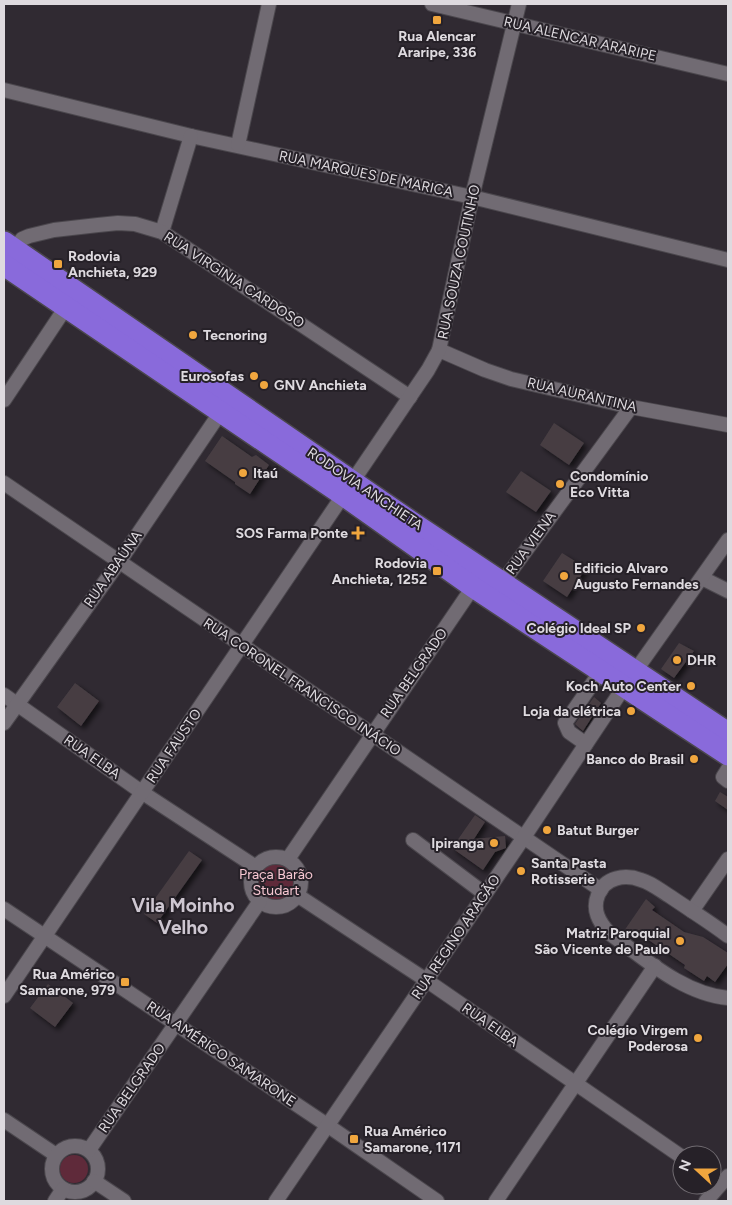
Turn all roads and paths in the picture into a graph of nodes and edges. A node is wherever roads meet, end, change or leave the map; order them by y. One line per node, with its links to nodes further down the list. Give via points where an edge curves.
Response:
1 (268, 4): 8 (street)
2 (432, 4): 4 (street, RUA ALENCAR ARARIPE)
3 (518, 4): 4 (street, RUA SOUZA COUTINHO)
4 (514, 23): 5 (street, RUA ALENCAR ARARIPE); 9 (street, RUA SOUZA COUTINHO)
5 (728, 74)
6 (4, 90): 7 (street, RUA MARQUES DE MARICA)
7 (191, 136): 8 (street, RUA MARQUES DE MARICA); 10 (street)
8 (238, 145): 9 (street, RUA MARQUES DE MARICA)
9 (472, 197): 12 (street, RUA MARQUES DE MARICA); 14 (street, RUA SOUZA COUTINHO)
10 (162, 232): 11 (street, RUA VIRGINIA CARDOSO, via 118,223 54,230 29,236); 15 (street, RUA VIRGINIA CARDOSO)
11 (8, 252): 13 (highway, RODOVIA ANCHIETA); 21 (highway, RODOVIA ANCHIETA)
12 (728, 260)
13 (66, 307): 16 (street); 18 (highway, RODOVIA ANCHIETA)
14 (439, 350): 15 (street, RUA SOUZA COUTINHO); 17 (street, RUA AURANTINA, via 512,379)
15 (410, 397): 21 (street, RUA SOUZA COUTINHO)
16 (4, 400)
17 (631, 407): 19 (street, RUA AURANTINA); 25 (street, RUA VIENA)
18 (220, 413): 21 (highway, RODOVIA ANCHIETA); 23 (street, RUA ABAÚNA)
19 (728, 426)
20 (4, 483): 23 (street, RUA CORONEL FRANCISCO INÁCIO)
21 (347, 488): 25 (highway, RODOVIA ANCHIETA); 26 (highway, RODOVIA ANCHIETA); 28 (street, RUA FAUSTO)
22 (728, 540): 24 (street, RUA REGINO ARAGÃO)
23 (118, 562): 28 (street, RUA CORONEL FRANCISCO INÁCIO); 32 (street, RUA ABAÚNA)
24 (702, 578): 27 (street); 30 (street, RUA REGINO ARAGÃO)
25 (502, 582): 30 (highway, RODOVIA ANCHIETA)
26 (474, 587): 29 (highway, RODOVIA ANCHIETA); 35 (street, RUA BELGRADO)
27 (728, 591)
28 (242, 646): 35 (street, RUA CORONEL FRANCISCO INÁCIO); 40 (street, RUA FAUSTO)
29 (602, 672): 30 (highway, RODOVIA ANCHIETA); 36 (street, via 565,723 569,732)
30 (630, 679): 34 (highway, RODOVIA ANCHIETA); 36 (street, RUA REGINO ARAGÃO); 37 (highway, RODOVIA ANCHIETA)
31 (4, 695): 32 (street, RUA ELBA)
32 (17, 704): 33 (street, RUA ABAÚNA); 40 (street, RUA ELBA)
33 (4, 723)
34 (728, 733)
35 (372, 734): 41 (street, RUA CORONEL FRANCISCO INÁCIO); 43 (street, RUA BELGRADO)
36 (586, 744): 41 (street, RUA REGINO ARAGÃO)
37 (728, 755)
38 (728, 769): 39 (street, via 723,777)
39 (728, 787)
40 (143, 793): 45 (street, RUA ELBA); 53 (street, RUA FAUSTO)
41 (524, 837): 46 (street, RUA CORONEL FRANCISCO INÁCIO); 47 (street, RUA REGINO ARAGÃO)
42 (413, 840): 47 (street)
43 (288, 859): 45 (street, via 274,856); 48 (street, via 300,875)
44 (728, 859): 51 (street)
45 (256, 867): 49 (street, via 251,881)
46 (601, 890): 51 (street, via 614,879 631,877 643,880); 54 (street, via 596,905 601,924)
47 (485, 894): 55 (street, RUA REGINO ARAGÃO)
48 (298, 895): 49 (street, via 276,907); 55 (street, RUA ELBA)
49 (260, 901): 58 (street, RUA BELGRADO)
50 (4, 910): 53 (street, RUA AMÉRICO SAMARONE)
51 (692, 911): 52 (street)
52 (728, 936)
53 (44, 937): 56 (street, RUA FAUSTO); 58 (street, RUA AMÉRICO SAMARONE)
54 (655, 966): 57 (street, via 706,993); 59 (street)
55 (426, 980): 59 (street, RUA ELBA); 61 (street, RUA REGINO ARAGÃO)
56 (4, 996)
57 (728, 998)
58 (176, 1024): 61 (street, RUA AMÉRICO SAMARONE); 62 (street, RUA BELGRADO)
59 (576, 1085): 63 (street, RUA ELBA); 72 (street)
60 (4, 1120): 64 (street)
61 (327, 1125): 70 (street, RUA REGINO ARAGÃO); 71 (street, RUA AMÉRICO SAMARONE)
62 (89, 1150): 64 (street, via 71,1146); 65 (street, via 98,1165)
63 (672, 1150)
64 (56, 1155): 67 (street, via 52,1174)
65 (94, 1181): 67 (street, via 80,1191); 69 (street)
66 (723, 1182): 73 (street)
67 (63, 1189): 68 (street)
68 (55, 1201)
69 (124, 1201)
70 (276, 1201)
71 (437, 1201)
72 (496, 1201)
73 (706, 1201)

